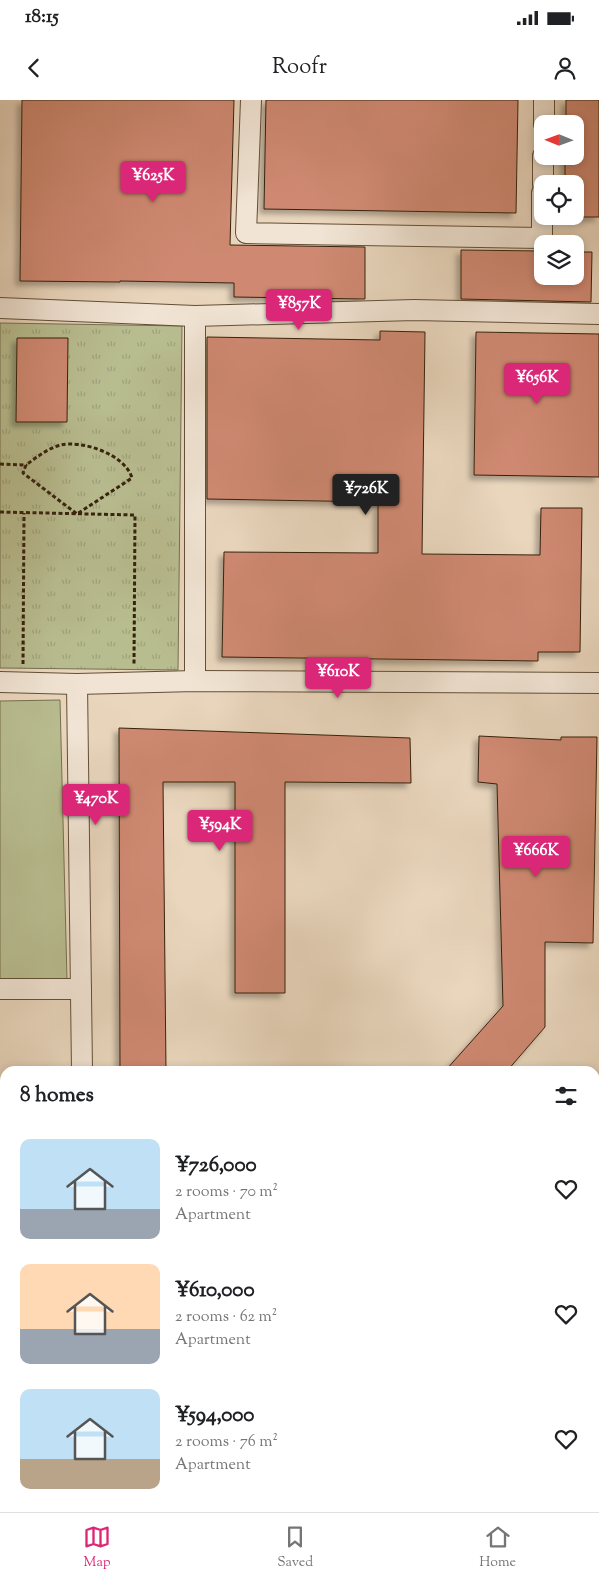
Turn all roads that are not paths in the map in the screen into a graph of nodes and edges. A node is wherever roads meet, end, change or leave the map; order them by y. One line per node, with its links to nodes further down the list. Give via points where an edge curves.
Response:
1 (251, 100): 4 (street, via 246,233 542,238)
2 (544, 100): 3 (street)
3 (544, 115)
4 (542, 225)
5 (0, 308): 7 (street)
6 (599, 314): 7 (street, via 414,310)
7 (195, 316): 8 (street)
8 (195, 681): 10 (street); 11 (street)
9 (0, 682): 11 (street)
10 (599, 683)
11 (77, 684): 13 (street)
12 (0, 989): 13 (street)
13 (81, 989): 14 (street)
14 (82, 1066)

